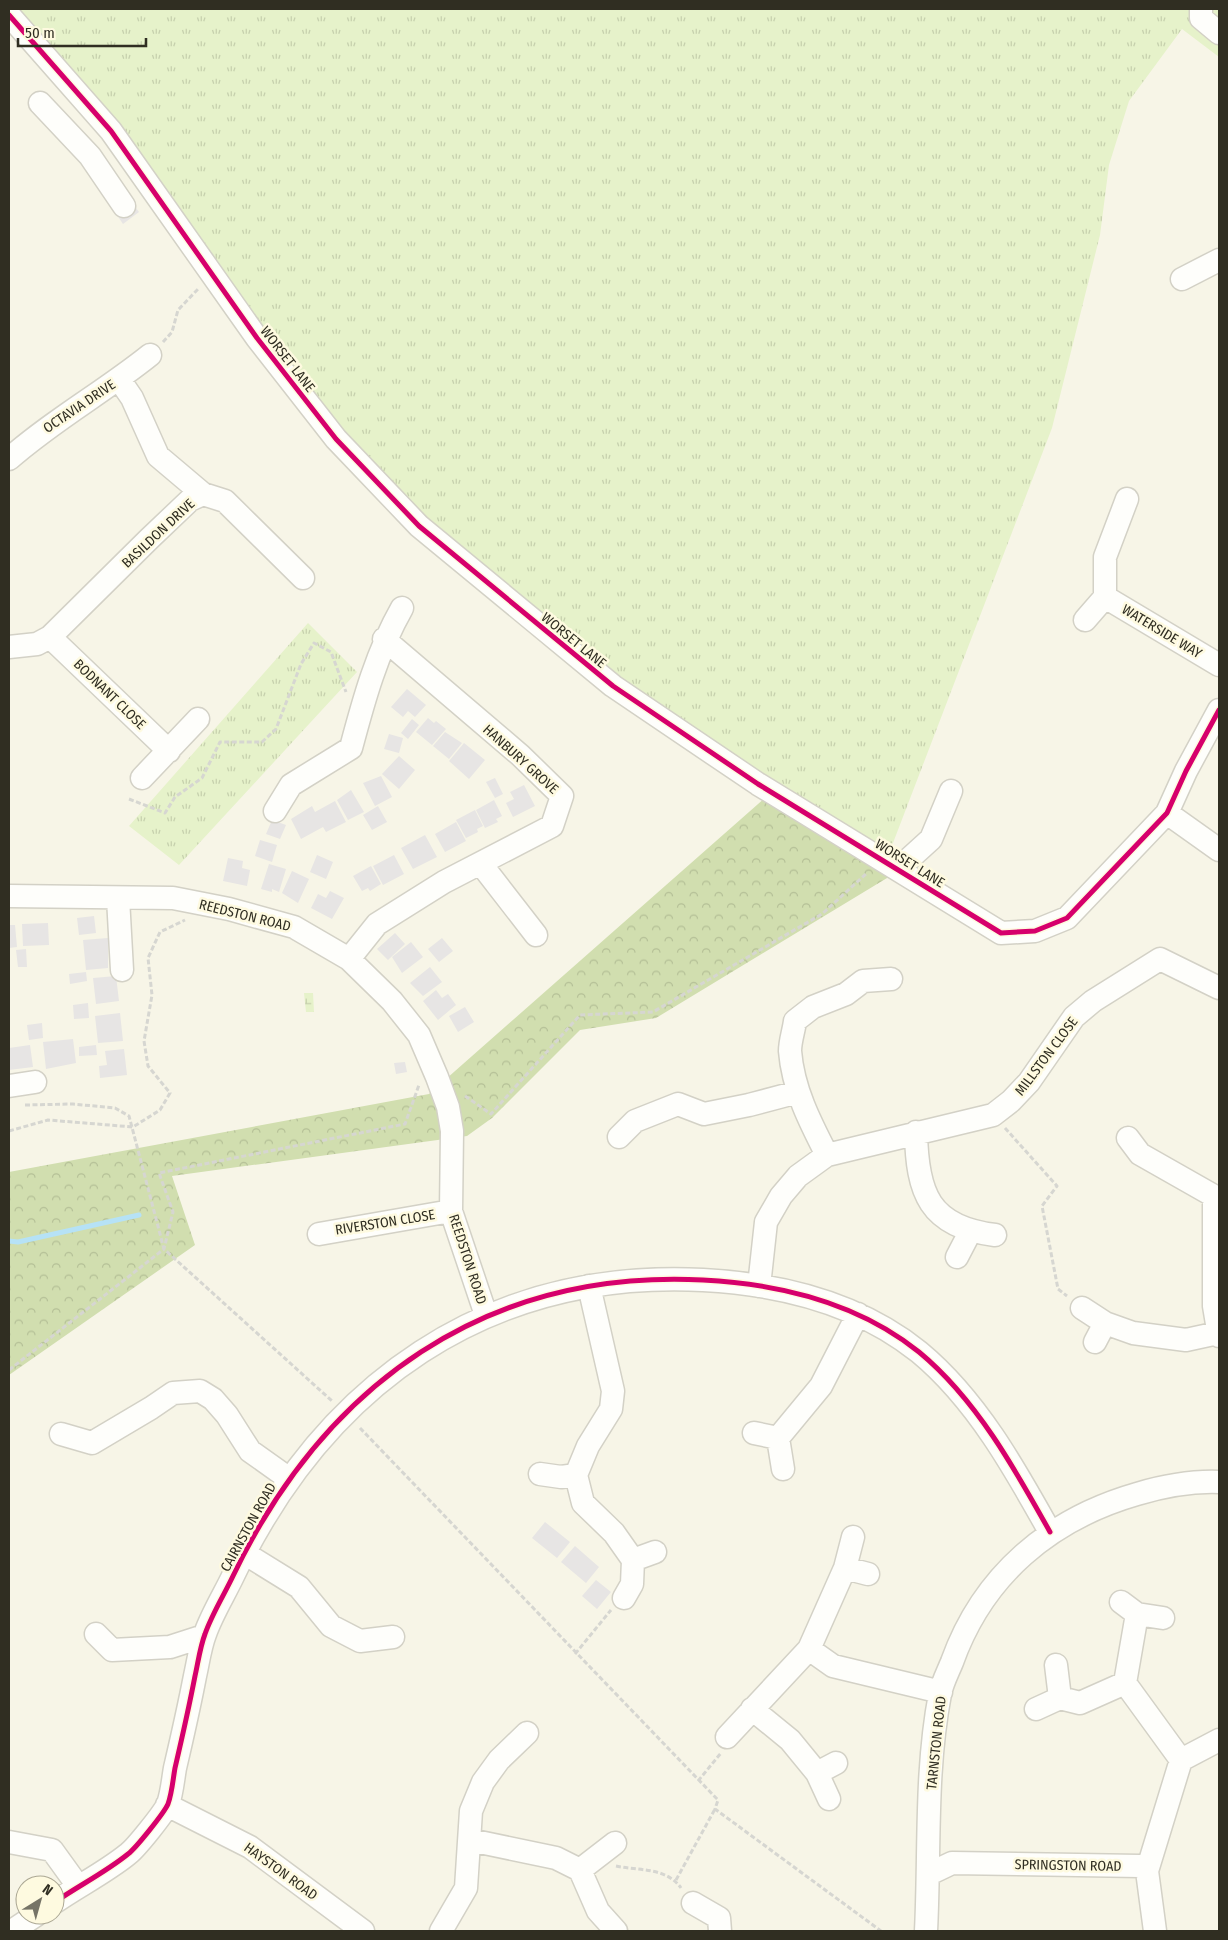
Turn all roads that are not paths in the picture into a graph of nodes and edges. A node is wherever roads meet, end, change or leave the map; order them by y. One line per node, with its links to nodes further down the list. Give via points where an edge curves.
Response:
1 (1201, 9): 3 (street, via 1201,18)
2 (9, 15): 5 (street, WORSET LANE, via 111,131)
3 (1219, 33)
4 (40, 103): 5 (street, via 90,156 117,212)
5 (149, 186): 30 (street, WORSET LANE, via 257,338 336,438 419,526 613,686 758,784)
6 (1219, 260): 7 (street)
7 (1182, 279)
8 (154, 351): 9 (street, OCTAVIA DRIVE)
9 (119, 380): 10 (street, OCTAVIA DRIVE, via 40,432); 11 (street, via 132,398 158,456)
10 (9, 460)
11 (203, 494): 13 (street, BASILDON DRIVE, via 224,501); 17 (street, BASILDON DRIVE, via 190,500 149,538)
12 (1127, 499): 14 (street, via 1105,557)
13 (303, 578)
14 (1105, 597): 16 (street); 20 (street, WATERSIDE WAY)
15 (402, 608): 18 (street)
16 (1085, 620)
17 (50, 637): 19 (street, BASILDON DRIVE, via 36,644); 23 (street, BODNANT CLOSE)
18 (384, 640): 26 (street, via 351,748 291,785); 29 (street, HANBURY GROVE, via 520,755 562,796 552,826)
19 (9, 647)
20 (1219, 665)
21 (1219, 710): 27 (street, WORSET LANE)
22 (198, 719): 23 (street)
23 (169, 750): 24 (street)
24 (142, 778)
25 (952, 791): 30 (street, via 931,839)
26 (275, 811)
27 (1167, 813): 28 (street); 30 (street, WORSET LANE, via 1067,918 1035,931 1002,933)
28 (1219, 850)
29 (481, 864): 33 (street); 34 (street, HANBURY GROVE, via 444,882 377,924)
30 (890, 864)
31 (9, 896): 32 (street, REEDSTON ROAD)
32 (118, 898): 34 (street, REEDSTON ROAD, via 173,898 229,909 294,927); 35 (street)
33 (536, 935)
34 (349, 959): 46 (street, REEDSTON ROAD, via 392,1001 419,1035 438,1077 452,1131)
35 (122, 970)
36 (891, 980): 39 (street, via 861,972 846,994 812,1007 796,1021 790,1050)
37 (1219, 988): 41 (street, MILLSTON CLOSE, via 1160,959 1093,1001 1074,1017 1029,1082 992,1115)
38 (35, 1082): 40 (street)
39 (798, 1092): 42 (street, via 704,1114 678,1104 628,1114); 44 (street)
40 (13, 1095)
41 (916, 1132): 44 (street, MILLSTON CLOSE); 47 (street, via 917,1161 924,1194 944,1218)
42 (619, 1137)
43 (1128, 1138): 45 (street, via 1140,1154)
44 (827, 1155): 52 (street, MILLSTON CLOSE, via 798,1176 781,1196 766,1222)
45 (1217, 1191): 56 (street, via 1214,1306)
46 (452, 1211): 48 (street, RIVERSTON CLOSE); 55 (street, REEDSTON ROAD)
47 (970, 1232): 49 (street); 50 (street)
48 (319, 1234)
49 (995, 1235)
50 (957, 1257)
51 (589, 1286): 52 (street, CAIRNSTON ROAD, via 684,1279); 55 (street, CAIRNSTON ROAD, via 538,1297); 62 (street, via 614,1391 611,1409 588,1446)
52 (759, 1286): 54 (street, CAIRNSTON ROAD, via 829,1302)
53 (1082, 1308): 56 (street, via 1100,1333 1133,1333 1186,1340)
54 (858, 1314): 59 (street, via 821,1386); 65 (street, CAIRNSTON ROAD, via 900,1339 937,1370 964,1400 994,1440)
55 (486, 1315): 63 (street, CAIRNSTON ROAD, via 423,1349 380,1381 346,1413)
56 (1219, 1334)
57 (754, 1433): 59 (street)
58 (61, 1434): 63 (street, via 92,1443 173,1393 200,1391 213,1399 227,1415 250,1451)
59 (778, 1438): 60 (street)
60 (783, 1469)
61 (540, 1474): 62 (street)
62 (576, 1475): 69 (street, via 583,1503 614,1533)
63 (288, 1478): 68 (street, CAIRNSTON ROAD)
64 (1219, 1482): 65 (street, TARNSTON ROAD, via 1165,1486 1123,1498 1090,1510)
65 (1050, 1532): 80 (street, TARNSTON ROAD, via 1023,1553 976,1609 957,1646)
66 (853, 1537): 70 (street)
67 (655, 1552): 69 (street)
68 (244, 1553): 75 (street, CAIRNSTON ROAD); 76 (street, via 299,1587 331,1626 360,1641)
69 (632, 1560): 72 (street, via 632,1584)
70 (845, 1568): 71 (street); 77 (street)
71 (868, 1574)
72 (624, 1598)
73 (1163, 1618): 79 (street, via 1129,1608)
74 (96, 1634): 75 (street, via 112,1650 170,1647)
75 (204, 1636): 89 (street, CAIRNSTON ROAD)
76 (393, 1637)
77 (809, 1649): 80 (street, via 833,1666); 82 (street)
78 (1056, 1665): 81 (street)
79 (1125, 1683): 81 (street, via 1080,1704); 87 (street)
80 (940, 1692): 95 (street, TARNSTON ROAD, via 930,1790)
81 (1060, 1698): 83 (street)
82 (752, 1709): 85 (street); 88 (street, via 827,1768)
83 (1036, 1709)
84 (527, 1733): 90 (street, via 499,1760 483,1782 471,1811)
85 (727, 1737)
86 (1219, 1740): 87 (street)
87 (1181, 1760): 94 (street)
88 (828, 1799)
89 (167, 1805): 96 (street, CAIRNSTON ROAD, via 130,1853); 99 (street, HAYSTON ROAD, via 250,1847)
90 (470, 1840): 93 (street); 100 (street, via 466,1888)
91 (9, 1842): 96 (street, via 52,1850)
92 (615, 1843): 93 (street)
93 (588, 1864): 101 (street, via 591,1899)
94 (1147, 1870): 95 (street, SPRINGSTON ROAD, via 1140,1866 952,1863); 104 (street)
95 (929, 1874): 103 (street, TARNSTON ROAD)
96 (78, 1886): 97 (street, CAIRNSTON ROAD)
97 (65, 1895)
98 (693, 1904): 102 (street, via 719,1918)
99 (363, 1931)
100 (441, 1931)
101 (616, 1931)
102 (720, 1931)
103 (926, 1931)
104 (1155, 1931)

